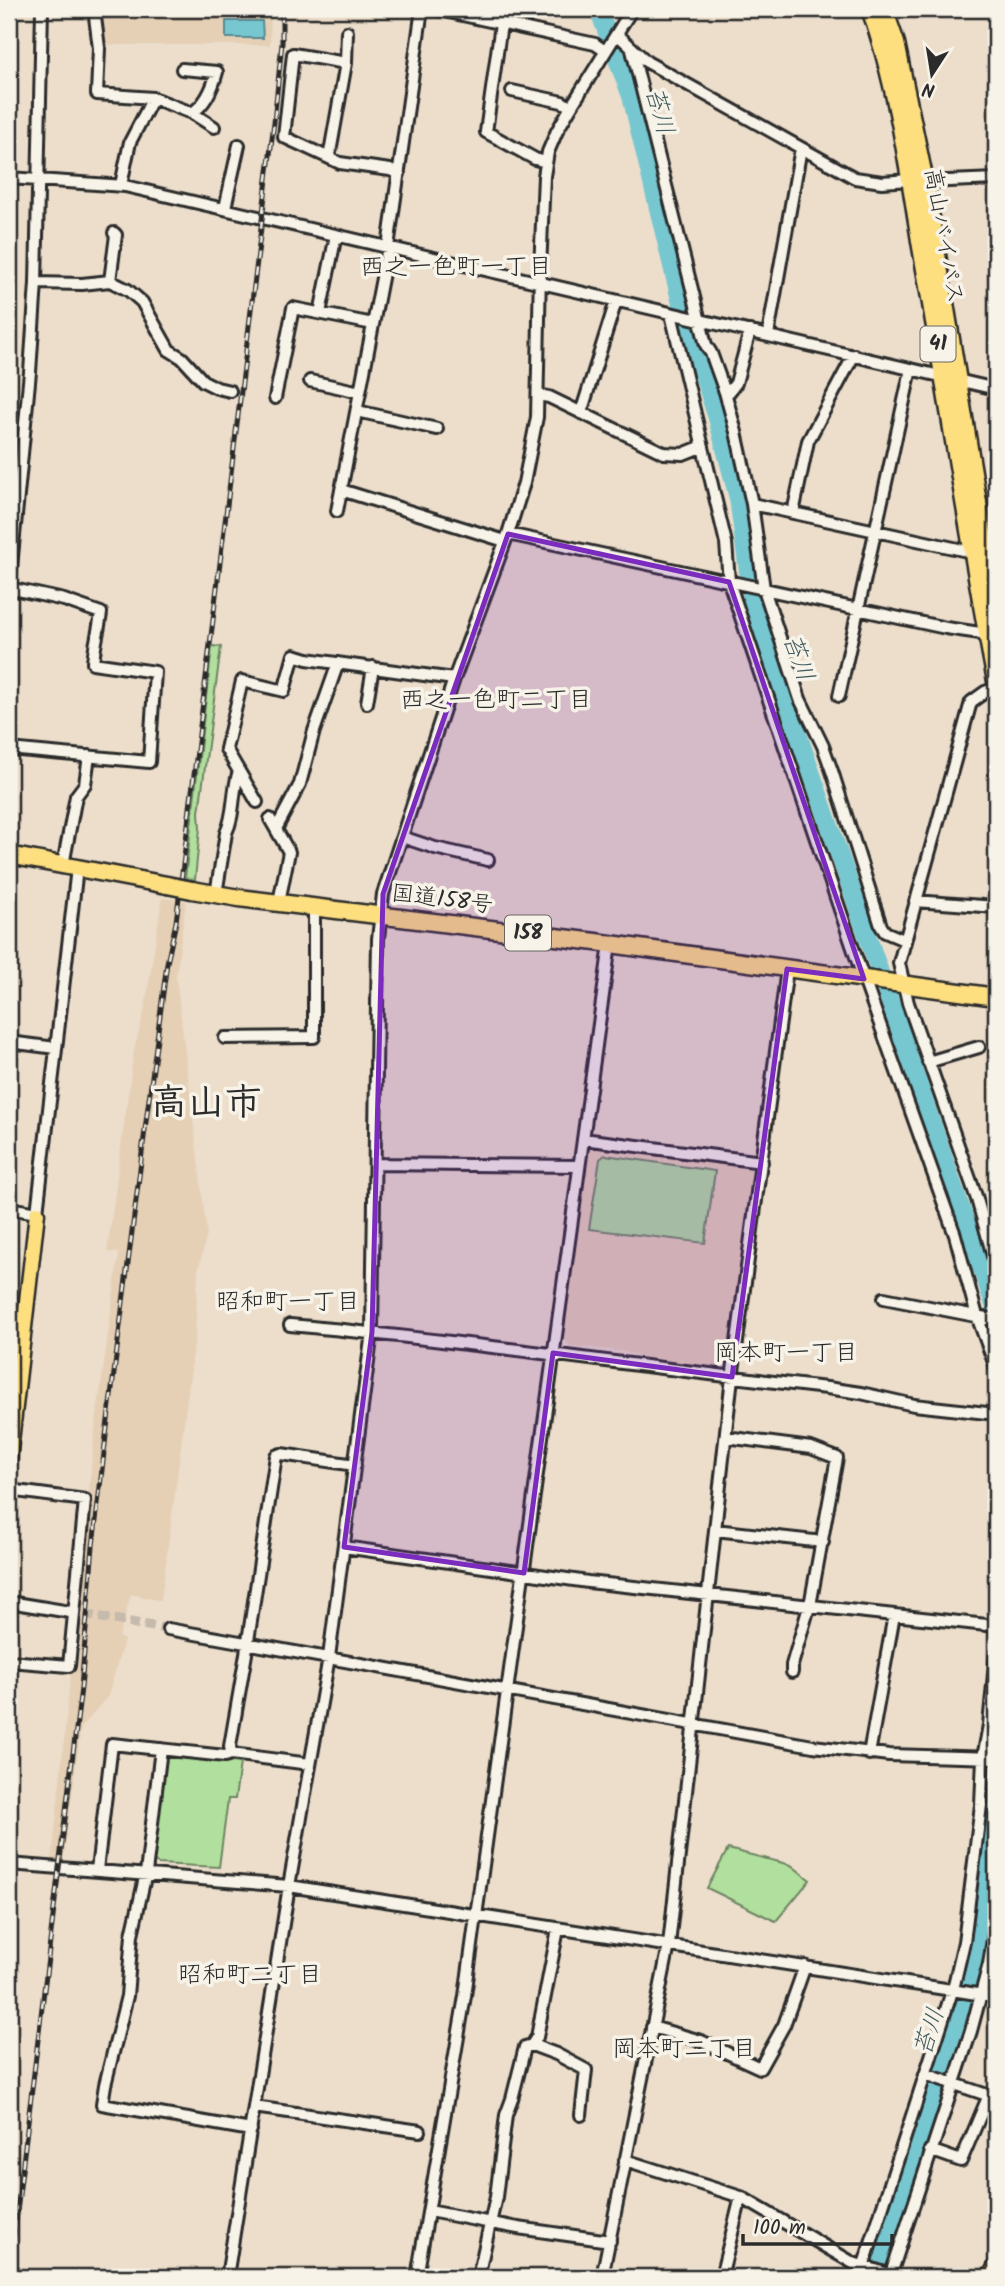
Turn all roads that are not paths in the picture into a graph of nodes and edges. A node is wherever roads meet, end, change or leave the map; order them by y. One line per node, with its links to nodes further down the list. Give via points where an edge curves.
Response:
1 (42, 9): 30 (street)
2 (94, 9): 19 (street, via 99,48 97,94)
3 (422, 9): 27 (street)
4 (435, 9): 9 (street)
5 (632, 9): 13 (street)
6 (870, 9): 31 (highway, 高山バイパス / 41)
7 (884, 9): 31 (highway, 高山バイパス / 41, via 896,43)
8 (993, 9): 10 (street)
9 (468, 12): 11 (street)
10 (996, 15)
11 (501, 24): 14 (street); 26 (street, via 486,132)
12 (346, 32): 16 (street)
13 (617, 34): 14 (street); 15 (street)
14 (606, 50): 20 (street)
15 (632, 50): 24 (street); 43 (street)
16 (346, 64): 25 (street); 25 (street, via 293,54 284,137)
17 (182, 69): 21 (street, via 217,72 210,91)
18 (512, 91): 20 (street)
19 (153, 98): 21 (street); 32 (street, via 130,142)
20 (571, 107): 26 (street)
21 (192, 113): 22 (street)
22 (214, 127)
23 (239, 145): 33 (street)
24 (801, 148): 31 (street, via 861,180); 46 (street)
25 (329, 158): 27 (street)
26 (546, 162): 39 (street)
27 (399, 174): 36 (street)
28 (9, 178): 30 (street)
29 (996, 179): 31 (street)
30 (38, 180): 32 (street); 38 (street)
31 (917, 181): 49 (highway, 高山バイパス / 41)
32 (121, 185): 33 (street)
33 (225, 208): 35 (street)
34 (114, 233): 37 (street)
35 (336, 235): 36 (street); 41 (street)
36 (388, 247): 39 (street); 44 (street)
37 (110, 281): 38 (street); 52 (street, via 142,302 169,351 203,381)
38 (36, 283): 61 (street)
39 (540, 283): 40 (street); 55 (street)
40 (616, 302): 42 (street); 58 (street)
41 (320, 313): 44 (street); 56 (street, via 293,308)
42 (673, 315): 43 (street); 60 (street)
43 (698, 321): 45 (street); 54 (street)
44 (373, 324): 53 (street)
45 (750, 331): 46 (street); 54 (street, via 736,383)
46 (768, 335): 47 (street)
47 (855, 355): 48 (street); 65 (street, via 808,441)
48 (911, 369): 49 (street); 67 (street)
49 (950, 379): 51 (street); 69 (highway, 高山バイパス / 41); 74 (highway, 高山バイパス / 41)
50 (310, 381): 53 (street)
51 (996, 389)
52 (230, 391)
53 (360, 391): 57 (street)
54 (725, 393): 63 (street)
55 (538, 395): 58 (street); 68 (street, via 524,483)
56 (275, 398)
57 (357, 411): 59 (street); 62 (street)
58 (581, 413): 60 (street, via 664,453 683,454)
59 (437, 429)
60 (703, 446): 70 (street)
61 (15, 465): 66 (street)
62 (341, 490): 64 (street); 68 (street)
63 (752, 504): 65 (street); 72 (street)
64 (337, 511)
65 (793, 513): 67 (street)
66 (12, 522): 71 (street)
67 (874, 531): 69 (street); 73 (street)
68 (507, 537): 70 (street); 78 (street)
69 (972, 552): 75 (highway, 高山バイパス / 41)
70 (732, 582): 72 (street); 100 (street)
71 (9, 588): 84 (street, via 101,613 93,663 155,672 149,762)
72 (763, 589): 73 (street); 97 (street, via 800,699 832,771 881,926)
73 (858, 610): 75 (street); 81 (street)
74 (996, 611)
75 (992, 632): 79 (highway, 高山バイパス / 41)
76 (338, 663): 77 (street); 85 (street, via 294,655 284,691 242,681 226,749); 93 (street, via 300,784 273,824 289,852)
77 (373, 667): 78 (street); 82 (street)
78 (454, 679): 87 (street)
79 (996, 681)
80 (996, 688): 92 (street, via 971,702)
81 (839, 696)
82 (367, 704)
83 (9, 749): 84 (street)
84 (89, 756): 90 (street, via 85,784 76,796)
85 (239, 771): 86 (street); 91 (street)
86 (257, 802)
87 (402, 837): 89 (street); 96 (street)
88 (9, 855): 90 (highway, 国道158号 / 158)
89 (488, 860)
90 (70, 867): 91 (highway, 国道158号 / 158, bridge); 106 (street)
91 (216, 894): 93 (highway, 国道158号 / 158)
92 (915, 901): 95 (street); 97 (street)
93 (279, 902): 94 (highway, 国道158号 / 158)
94 (314, 906): 96 (highway, 国道158号 / 158); 103 (street, via 314,1037)
95 (996, 907)
96 (380, 915): 98 (highway, 国道158号 / 158); 110 (street)
97 (904, 940): 101 (street)
98 (610, 944): 99 (highway, 国道158号 / 158); 108 (street)
99 (787, 969): 100 (highway, 国道158号 / 158); 109 (street)
100 (867, 979): 101 (highway, 国道158号 / 158); 116 (street)
101 (901, 984): 102 (highway, 国道158号 / 158); 107 (street)
102 (996, 997)
103 (225, 1038)
104 (9, 1042): 106 (street)
105 (979, 1047): 107 (street)
106 (56, 1048): 113 (street)
107 (929, 1062): 114 (street)
108 (583, 1139): 109 (street); 111 (street)
109 (762, 1162): 123 (street)
110 (375, 1164): 111 (street); 119 (street)
111 (579, 1166): 120 (street)
112 (9, 1208): 113 (street)
113 (37, 1213): 121 (main road)
114 (996, 1267)
115 (884, 1298): 116 (street)
116 (980, 1317): 117 (street); 122 (street)
117 (996, 1320)
118 (290, 1325): 119 (street)
119 (372, 1332): 120 (street); 128 (street)
120 (554, 1353): 123 (street); 133 (street)
121 (15, 1354): 126 (main road)
122 (996, 1368)
123 (732, 1377): 124 (street); 125 (street)
124 (996, 1414)
125 (726, 1437): 130 (street); 131 (street, via 811,1448 837,1458)
126 (9, 1454): 127 (main road)
127 (9, 1459)
128 (355, 1465): 132 (street); 141 (street, via 276,1456)
129 (9, 1490): 144 (street, via 85,1500 68,1666)
130 (716, 1530): 131 (street); 134 (street)
131 (822, 1542): 136 (street)
132 (344, 1547): 133 (street); 143 (street)
133 (523, 1573): 134 (street); 146 (street)
134 (708, 1595): 136 (street); 147 (street)
135 (9, 1602): 137 (street)
136 (808, 1606): 138 (street); 145 (street)
137 (69, 1612)
138 (894, 1615): 139 (street); 150 (street)
139 (996, 1626)
140 (168, 1629): 141 (street)
141 (248, 1643): 143 (street); 149 (street)
142 (996, 1654): 151 (street)
143 (329, 1657): 146 (street); 152 (street)
144 (9, 1661)
145 (792, 1672)
146 (507, 1690): 147 (street); 157 (street)
147 (694, 1723): 150 (street); 160 (street)
148 (161, 1749): 149 (street); 154 (street, via 112,1744); 155 (street)
149 (231, 1754): 152 (street)
150 (869, 1754): 151 (street)
151 (989, 1758): 162 (street)
152 (310, 1764): 156 (street)
153 (9, 1864): 154 (street)
154 (97, 1870): 155 (street)
155 (146, 1873): 156 (street); 172 (street, via 131,1935 127,1996 102,2104)
156 (289, 1886): 157 (street); 170 (street)
157 (477, 1916): 159 (street); 177 (street)
158 (996, 1921): 163 (street)
159 (558, 1929): 160 (street); 166 (street)
160 (669, 1945): 161 (street); 165 (street)
161 (806, 1966): 162 (street); 165 (street, via 784,2025 760,2068 701,2041)
162 (954, 1990): 163 (street); 167 (street)
163 (980, 1995): 164 (street); 168 (street)
164 (996, 1997)
165 (652, 2027): 175 (street)
166 (532, 2045): 171 (street, via 586,2070); 178 (street, via 525,2047 506,2115)
167 (927, 2075): 168 (street); 181 (street)
168 (952, 2082): 169 (street); 174 (street)
169 (993, 2097): 174 (street, via 961,2161)
170 (254, 2107): 172 (street); 173 (street)
171 (581, 2115)
172 (251, 2130): 183 (street)
173 (420, 2131)
174 (930, 2150): 182 (street)
175 (625, 2160): 176 (street); 179 (street)
176 (741, 2197): 181 (street); 187 (street)
177 (429, 2211): 178 (street); 184 (street)
178 (491, 2224): 179 (street); 185 (street)
179 (610, 2241): 186 (street)
180 (996, 2267): 188 (highway)
181 (863, 2270): 182 (street)
182 (889, 2275)
183 (227, 2277)
184 (417, 2277)
185 (478, 2277)
186 (602, 2277)
187 (722, 2277)
188 (990, 2277)

